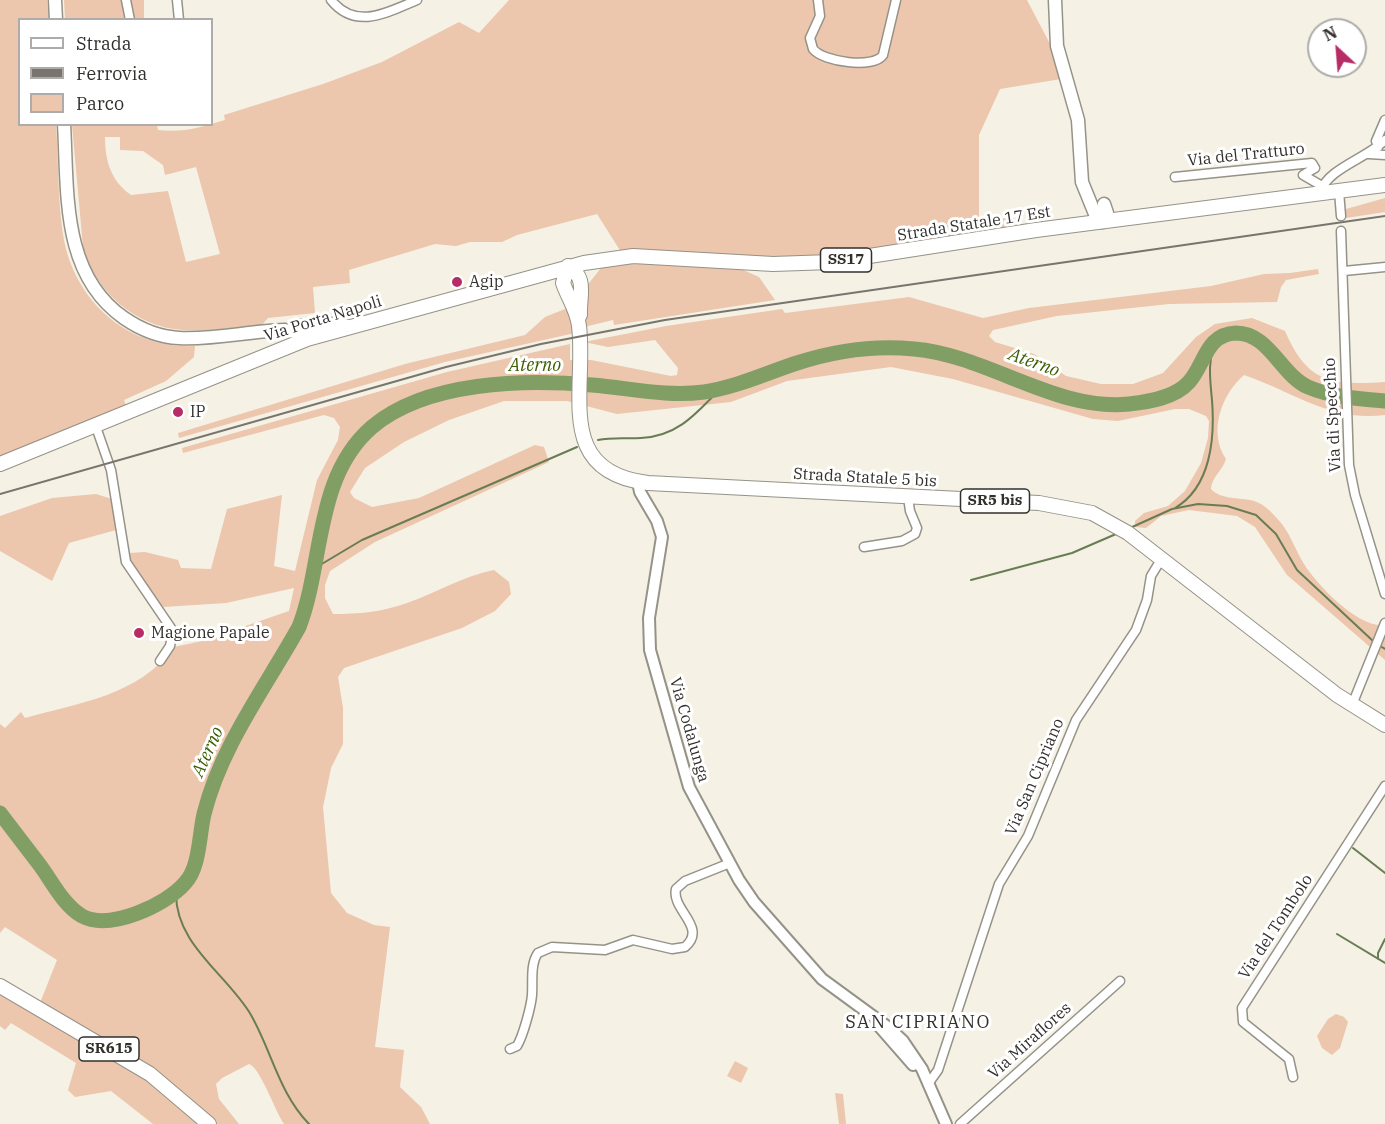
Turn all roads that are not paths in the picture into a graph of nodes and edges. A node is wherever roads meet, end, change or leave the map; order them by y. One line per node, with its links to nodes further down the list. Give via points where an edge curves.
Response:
1 (55, 0): 9 (main road)
2 (126, 0): 10 (street)
3 (177, 0): 11 (street)
4 (332, 0): 5 (street, via 348,14 367,18)
5 (417, 0)
6 (818, 0): 7 (street, via 820,16 810,38 813,49 825,58 871,63 884,55)
7 (896, 0)
8 (1055, 0): 22 (main road, via 1056,42 1077,113 1082,181)
9 (57, 18)
10 (130, 18)
11 (178, 18)
12 (1385, 120): 15 (street, via 1376,140)
13 (64, 126): 35 (main road, via 74,245 87,278 104,301 133,324 170,338 270,331)
14 (1385, 140): 15 (street)
15 (1378, 147): 16 (street)
16 (1369, 154): 17 (street); 20 (street, via 1341,169)
17 (1385, 155)
18 (1176, 177): 20 (street, Via del Tratturo, via 1312,163 1315,168 1303,176)
19 (1385, 185): 21 (main road, Strada Statale 17 Est / SS17)
20 (1322, 190): 21 (main road, Strada Statale 17 Est / SS17); 24 (main road, Strada Statale 17 Est / SS17)
21 (1339, 191): 23 (street)
22 (1098, 205): 24 (main road); 25 (main road, via 1107,213); 26 (main road)
23 (1341, 216)
24 (1128, 219): 25 (main road, Strada Statale 17 Est / SS17)
25 (1102, 222): 26 (main road, Strada Statale 17 Est / SS17)
26 (1081, 225): 28 (main road, Strada Statale 17 Est / SS17, via 831,262 772,264 661,256)
27 (1341, 231): 31 (street, Via di Specchio)
28 (610, 258): 29 (main road, Strada Statale 17 Est / SS17); 33 (main road, via 592,271)
29 (568, 266): 32 (main road, Via Porta Napoli / SS17); 33 (main road, Strada Statale 5 bis / SR5 bis, via 580,277); 34 (main road, Strada Statale 5 bis / SR5 bis, via 563,280)
30 (1385, 267): 31 (street)
31 (1344, 271): 43 (street, Via di Specchio, via 1346,410 1352,485)
32 (530, 277): 34 (main road, via 554,282); 35 (main road, Via Porta Napoli / SS17, via 350,326)
33 (581, 290): 36 (main road, Strada Statale 5 bis / SR5 bis)
34 (567, 292): 36 (main road, Strada Statale 5 bis / SR5 bis, via 579,322)
35 (298, 335): 37 (main road, Via Porta Napoli / SS17)
36 (580, 364): 39 (main road, Strada Statale 5 bis / SR5 bis, via 583,441 609,471)
37 (95, 424): 38 (main road, Via Porta Napoli / SS17); 45 (street, via 111,470 126,562 173,631 170,646)
38 (0, 464)
39 (638, 482): 40 (main road, Strada Statale 5 bis / SR5 bis); 49 (street, Via Codalunga, via 662,537 649,618 652,656 689,787)
40 (908, 497): 41 (street, via 917,528 915,534 902,541); 42 (main road, Strada Statale 5 bis / SR5 bis, via 1038,503 1078,509 1116,524)
41 (864, 547)
42 (1162, 558): 46 (main road, Strada Statale 5 bis / SR5 bis); 54 (street, Via San Cipriano, via 1151,576 1148,600 1136,630 1076,720 1028,836 999,885 939,1066)
43 (1385, 594)
44 (1385, 624): 46 (street)
45 (160, 661)
46 (1352, 705): 47 (main road, Strada Statale 5 bis / SR5 bis)
47 (1385, 726)
48 (1385, 786): 53 (street, Via del Tombolo, via 1242,1008 1244,1022 1289,1059)
49 (729, 863): 52 (street, via 685,881 676,889 676,901 693,928 692,939 685,947 672,949 633,940 605,951 552,947 538,953 519,1042); 54 (street, Via Codalunga, via 754,902 800,957 857,1006)
50 (1120, 981): 57 (street, Via Miraflores)
51 (0, 986): 55 (main road, SR615, via 150,1074)
52 (510, 1048)
53 (1293, 1077)
54 (928, 1084): 56 (street, Via Codalunga)
55 (209, 1124)
56 (946, 1124)
57 (960, 1124)

